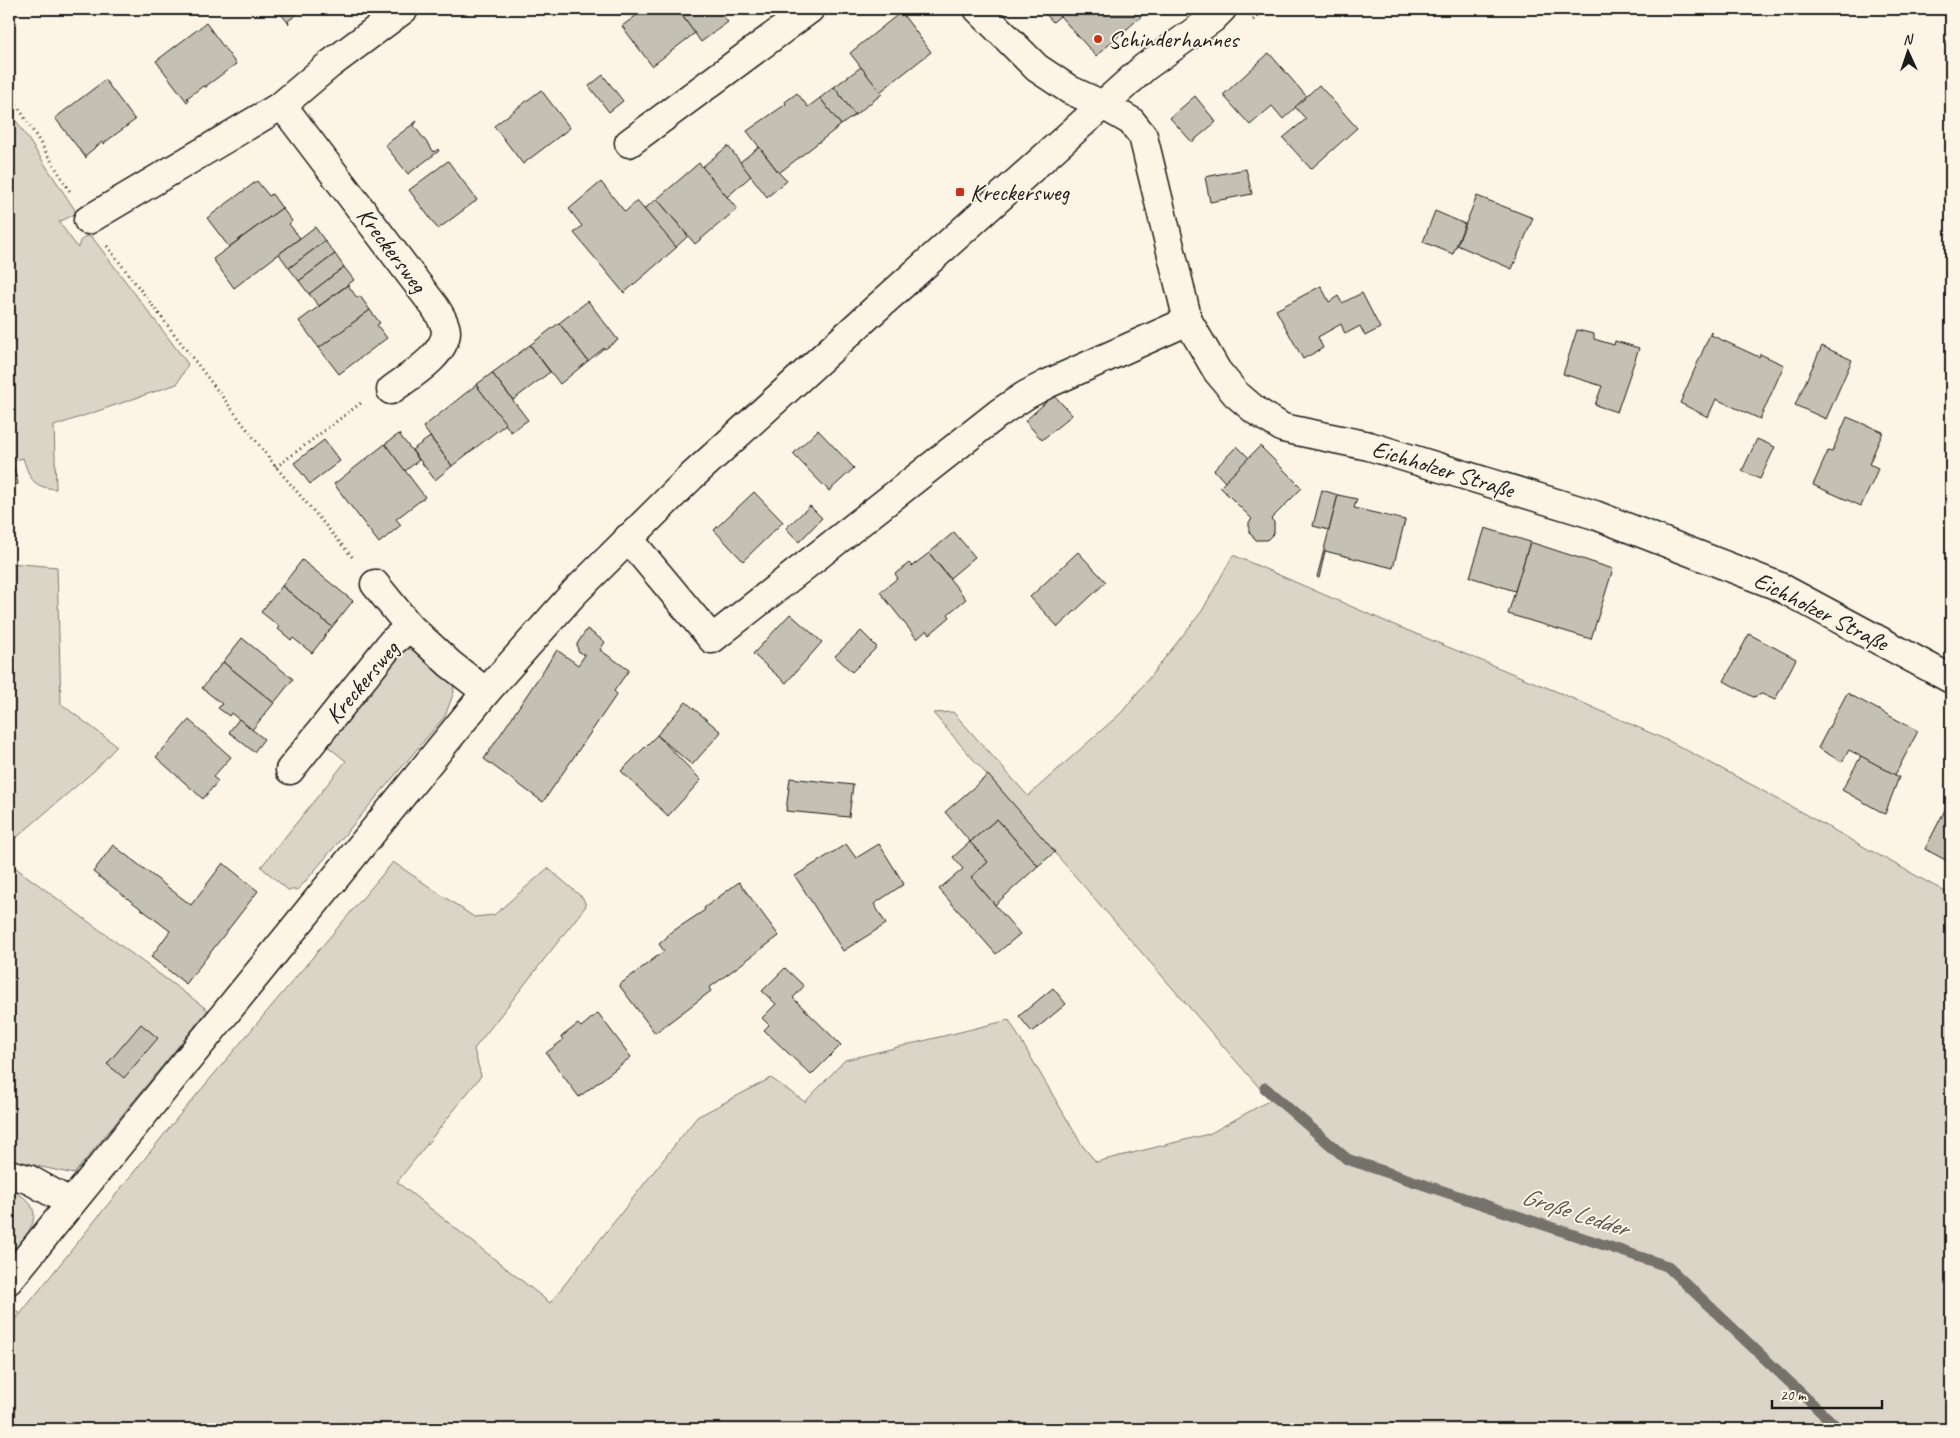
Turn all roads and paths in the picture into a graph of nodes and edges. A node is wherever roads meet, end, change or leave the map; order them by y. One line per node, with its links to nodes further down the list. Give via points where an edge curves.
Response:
1 (404, 9): 6 (street)
2 (810, 9): 8 (street)
3 (978, 9): 7 (street, via 1036,68)
4 (1222, 9): 7 (street, via 1145,67)
5 (9, 92): 9 (path)
6 (282, 105): 9 (street); 11 (street, Kreckersweg, via 442,320 446,332 441,346 432,358)
7 (1103, 106): 10 (street, Eichholzer Straße, via 1131,121 1143,136); 13 (street, via 784,392)
8 (629, 143)
9 (88, 220): 12 (path)
10 (1188, 321): 13 (street, via 1026,395 712,639); 16 (street, Eichholzer Straße, via 1208,359 1227,384 1256,411 1283,428 1369,446 1595,515 1778,586)
11 (391, 390): 12 (path, via 370,396)
12 (276, 467): 14 (path)
13 (628, 538): 17 (street, via 537,633)
14 (376, 584): 15 (street)
15 (410, 627): 17 (street, Kreckersweg); 18 (street, Kreckersweg, via 392,642)
16 (1951, 679)
17 (486, 692): 20 (street)
18 (290, 770)
19 (9, 1174): 20 (street, via 28,1179)
20 (71, 1203): 21 (street)
21 (9, 1280)

